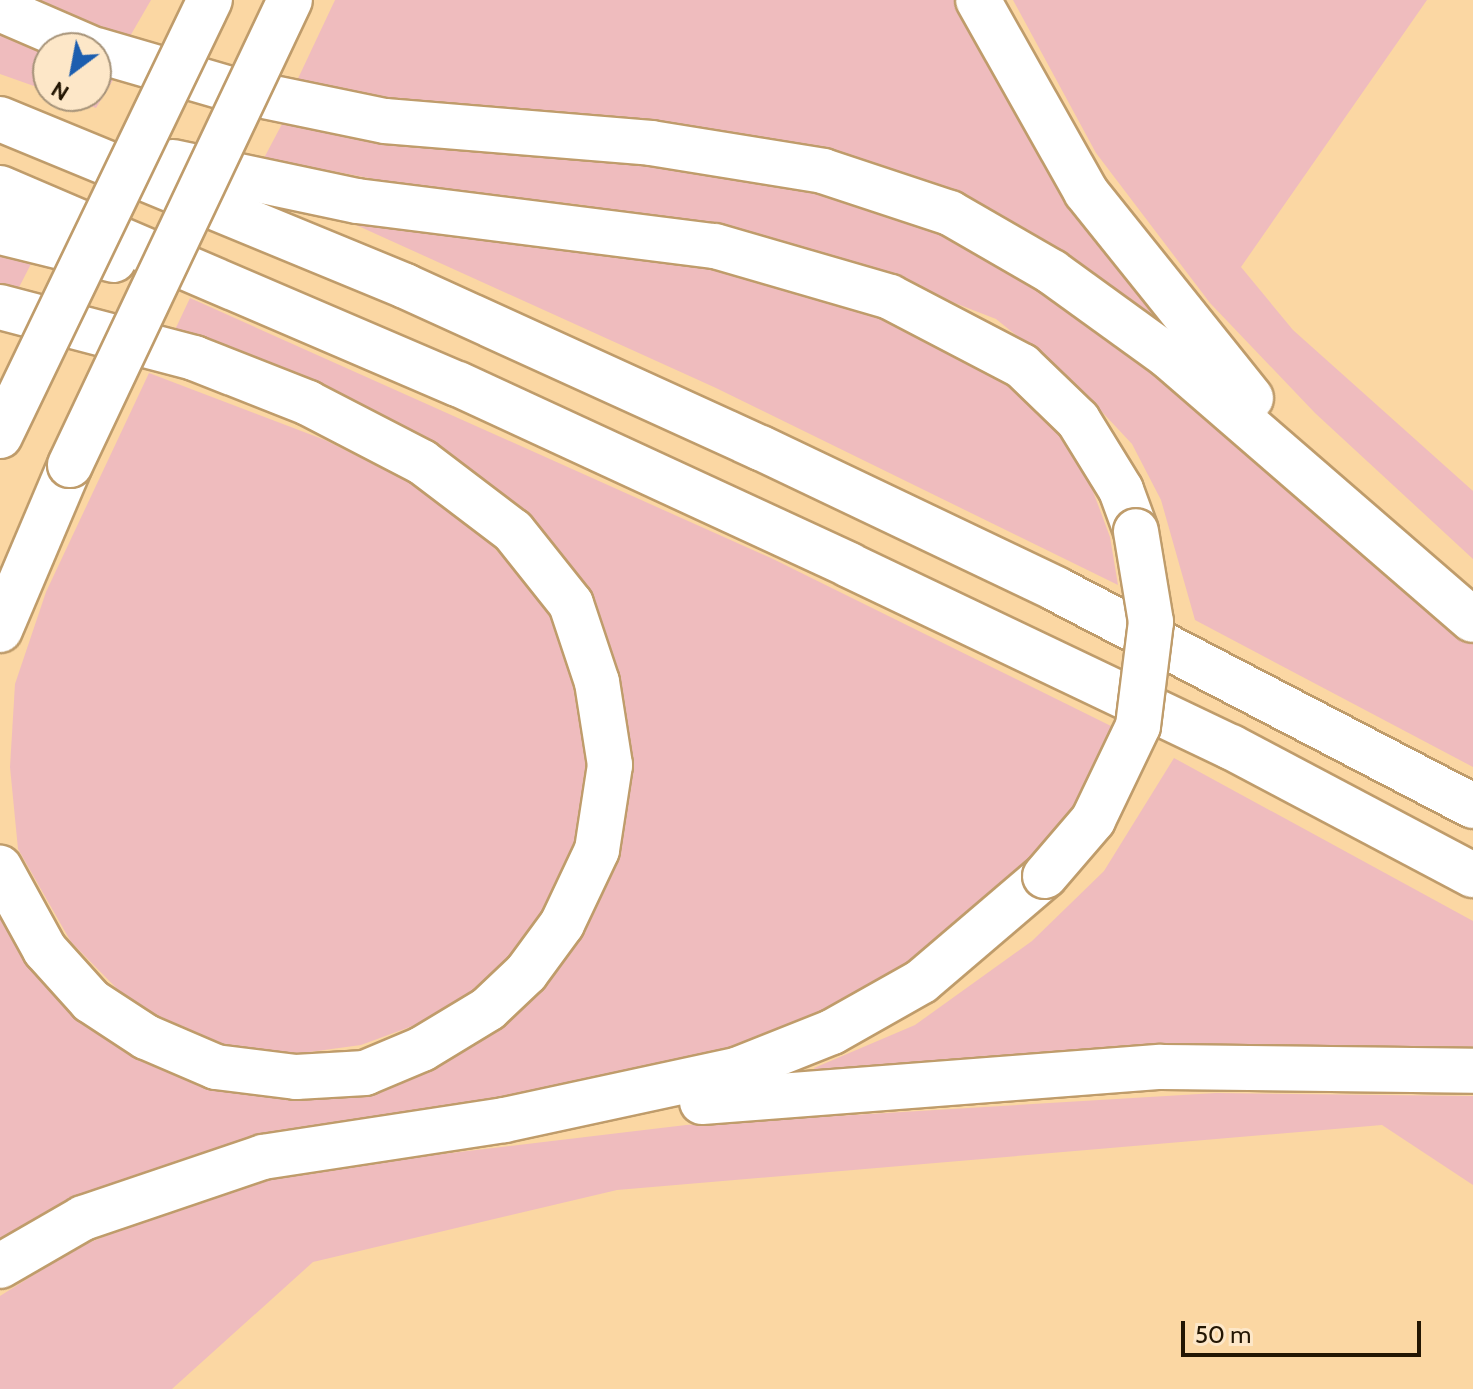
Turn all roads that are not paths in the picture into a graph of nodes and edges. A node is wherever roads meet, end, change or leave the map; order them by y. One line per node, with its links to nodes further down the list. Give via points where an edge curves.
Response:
1 (210, 0): 12 (highway, bridge)
2 (290, 0): 15 (highway, bridge, via 70,465)
3 (978, 0): 13 (highway, via 1086,192)
4 (0, 9): 5 (highway)
5 (53, 32)
6 (112, 55): 13 (highway, via 230,89 385,121 651,143 823,171 950,213 1052,272 1168,356)
7 (11, 123): 16 (highway, via 405,286 775,454 1056,589); 20 (highway, bridge, via 357,201 715,246 850,282 955,326 1022,366 1078,420 1121,490 1136,531 1151,622 1138,726 1093,820 1045,876 957,955 832,1032 739,1069)
8 (0, 188): 10 (highway)
9 (0, 232): 10 (highway)
10 (226, 286): 18 (highway, via 458,384 849,565 1231,747)
11 (0, 307): 17 (highway, via 194,358 308,403 422,462 513,531 571,604 597,682 610,765 597,850 562,924 526,973 475,1017 365,1073 296,1077 216,1067 146,1037 91,1001 45,950)
12 (0, 436)
13 (1325, 485): 14 (highway)
14 (1473, 620)
15 (0, 630)
16 (1473, 806)
17 (0, 868)
18 (1473, 875)
19 (1473, 1071): 20 (highway, via 1161,1067 793,1090)
20 (504, 1120): 21 (highway, via 263,1157 83,1218)
21 (0, 1266)

